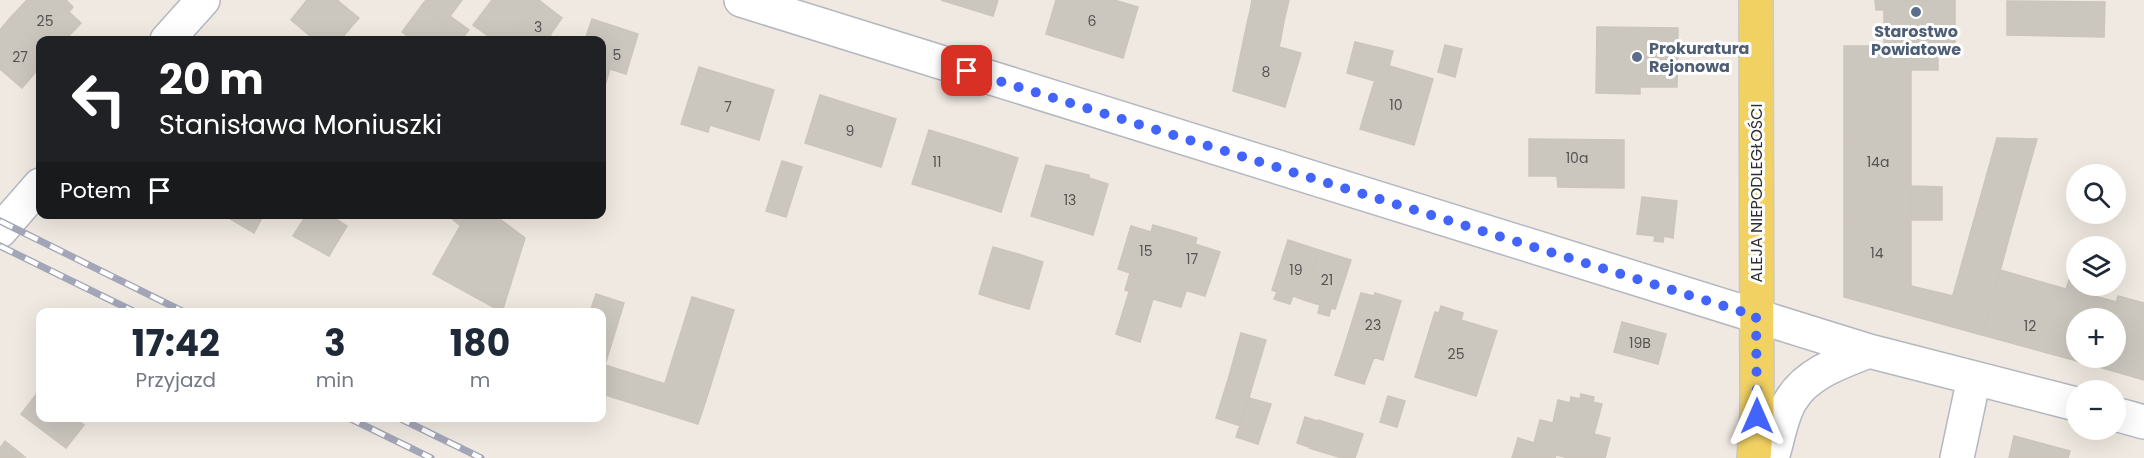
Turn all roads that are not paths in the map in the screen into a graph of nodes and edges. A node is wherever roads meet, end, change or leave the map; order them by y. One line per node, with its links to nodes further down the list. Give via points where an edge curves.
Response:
1 (203, 0): 4 (street)
2 (741, 0): 7 (street)
3 (1756, 0): 7 (main road, ALEJA NIEPODLEGŁOŚCI)
4 (171, 36)
5 (36, 190): 6 (street)
6 (0, 231)
7 (1756, 316): 8 (street); 13 (main road, ALEJA NIEPODLEGŁOŚCI)
8 (1869, 351): 9 (street); 14 (street, via 1818,374 1801,387 1790,401)
9 (1974, 378): 10 (street); 15 (street)
10 (2066, 401)
11 (2126, 417): 12 (street)
12 (2144, 422)
13 (1754, 458)
14 (1772, 458)
15 (1957, 458)

